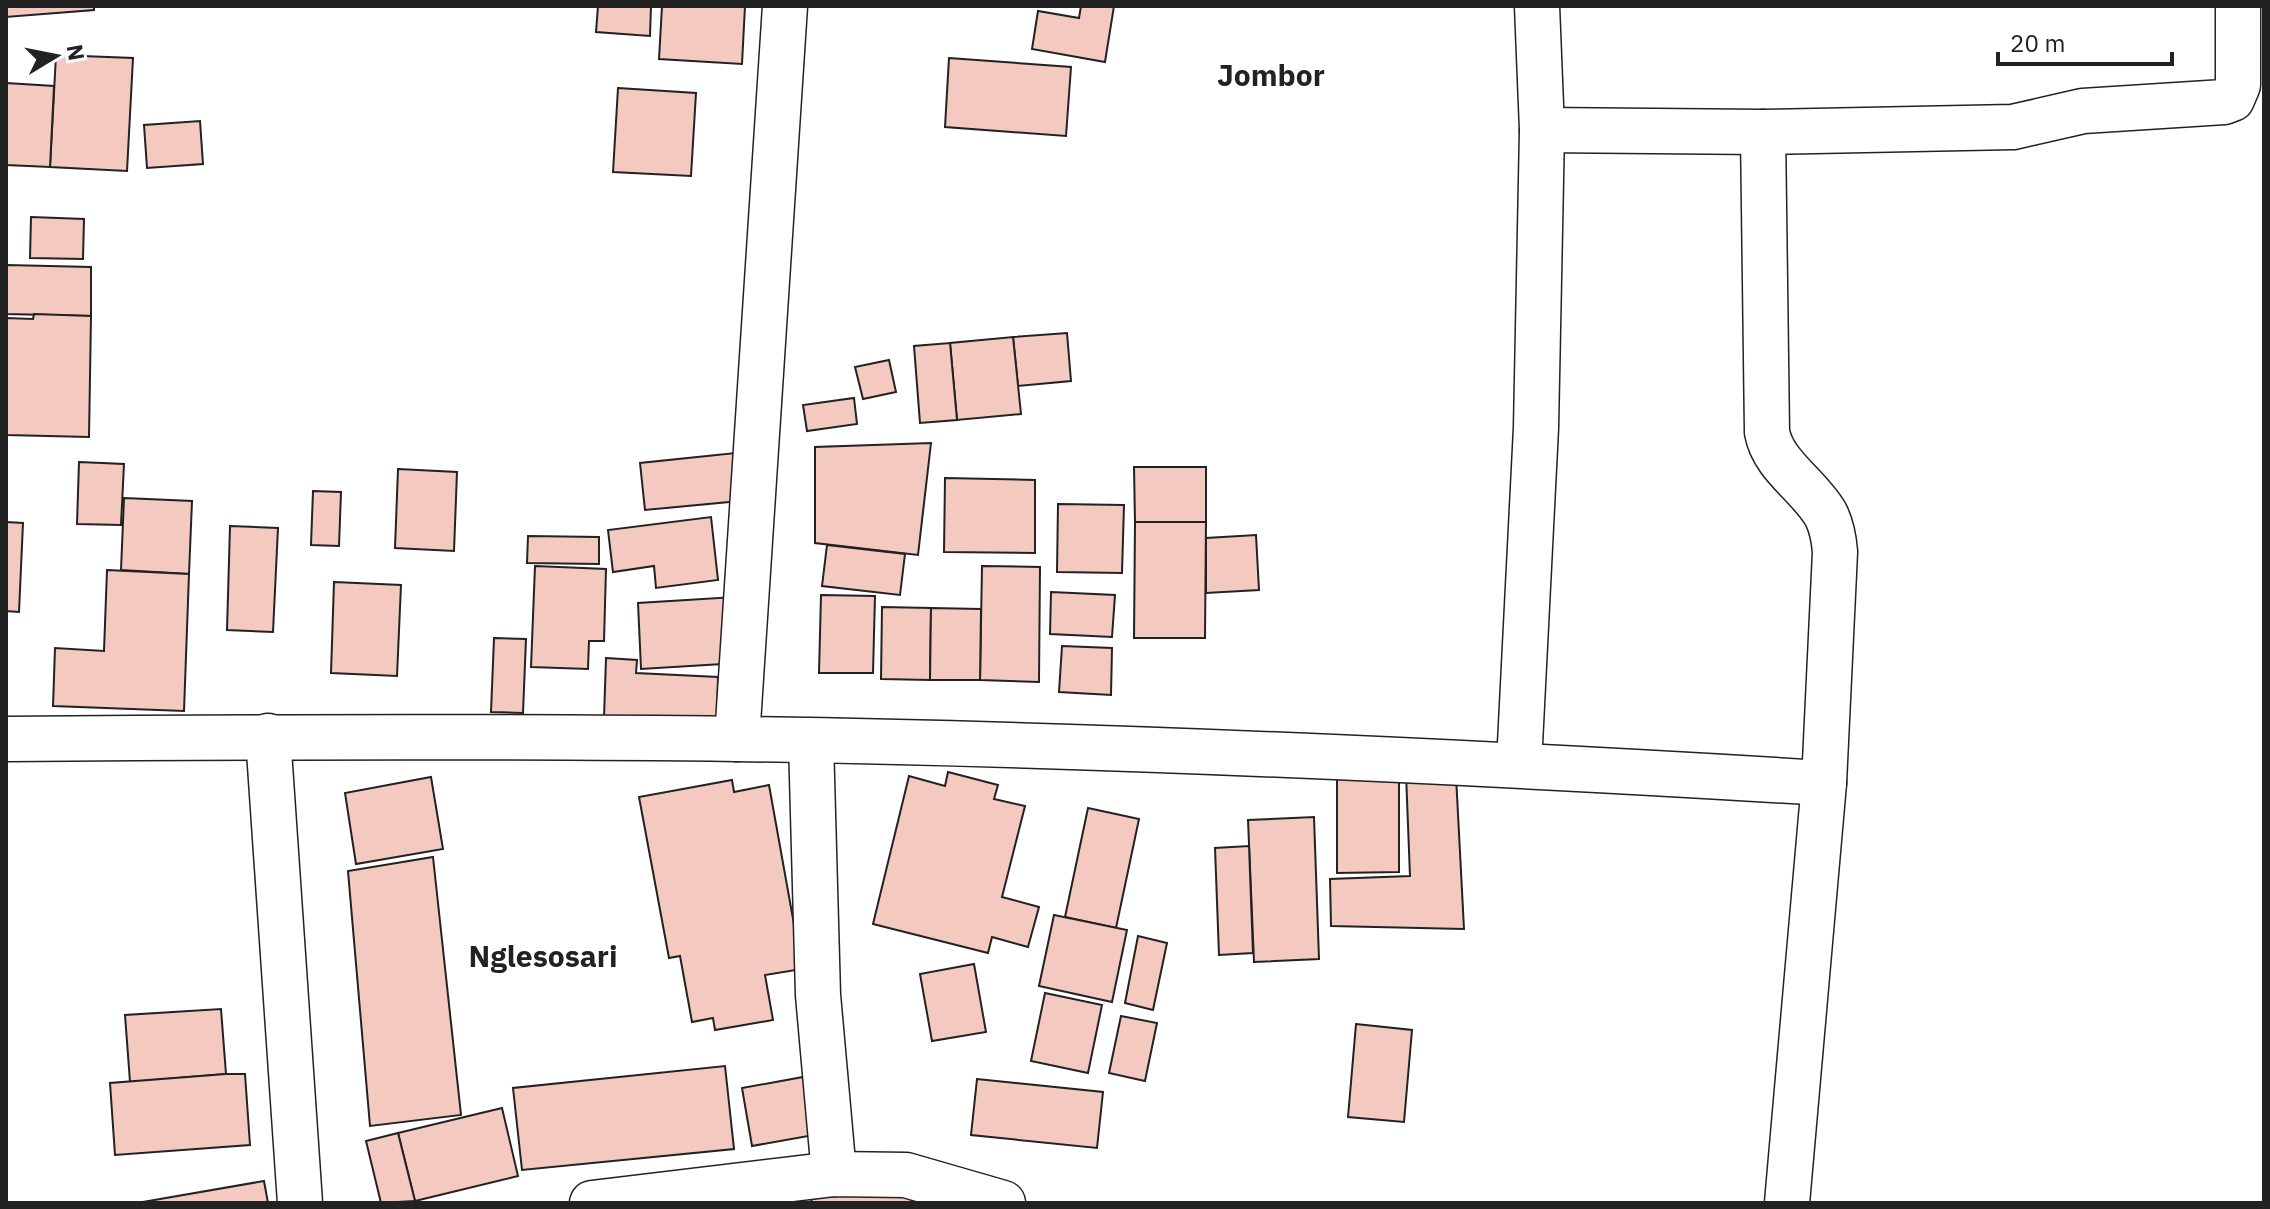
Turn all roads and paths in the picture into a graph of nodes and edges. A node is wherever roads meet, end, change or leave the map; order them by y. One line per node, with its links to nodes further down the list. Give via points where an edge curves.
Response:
1 (785, 6): 8 (street)
2 (1537, 6): 4 (street)
3 (2238, 6): 5 (street, via 2238,85 2232,99 2224,102 2083,111 2013,127)
4 (1542, 130): 5 (street); 10 (street, via 1536,428)
5 (1763, 132): 11 (street, via 1767,432 1773,451 1824,511 1835,552)
6 (268, 736): 7 (street); 8 (street); 14 (street)
7 (6, 739)
8 (737, 739): 9 (street)
9 (811, 741): 10 (street); 12 (street, via 818,995)
10 (1519, 764): 11 (street)
11 (1824, 783): 16 (street)
12 (834, 1174): 13 (street, via 906,1175); 15 (street)
13 (979, 1199)
14 (300, 1203)
15 (592, 1203)
16 (1787, 1203)

